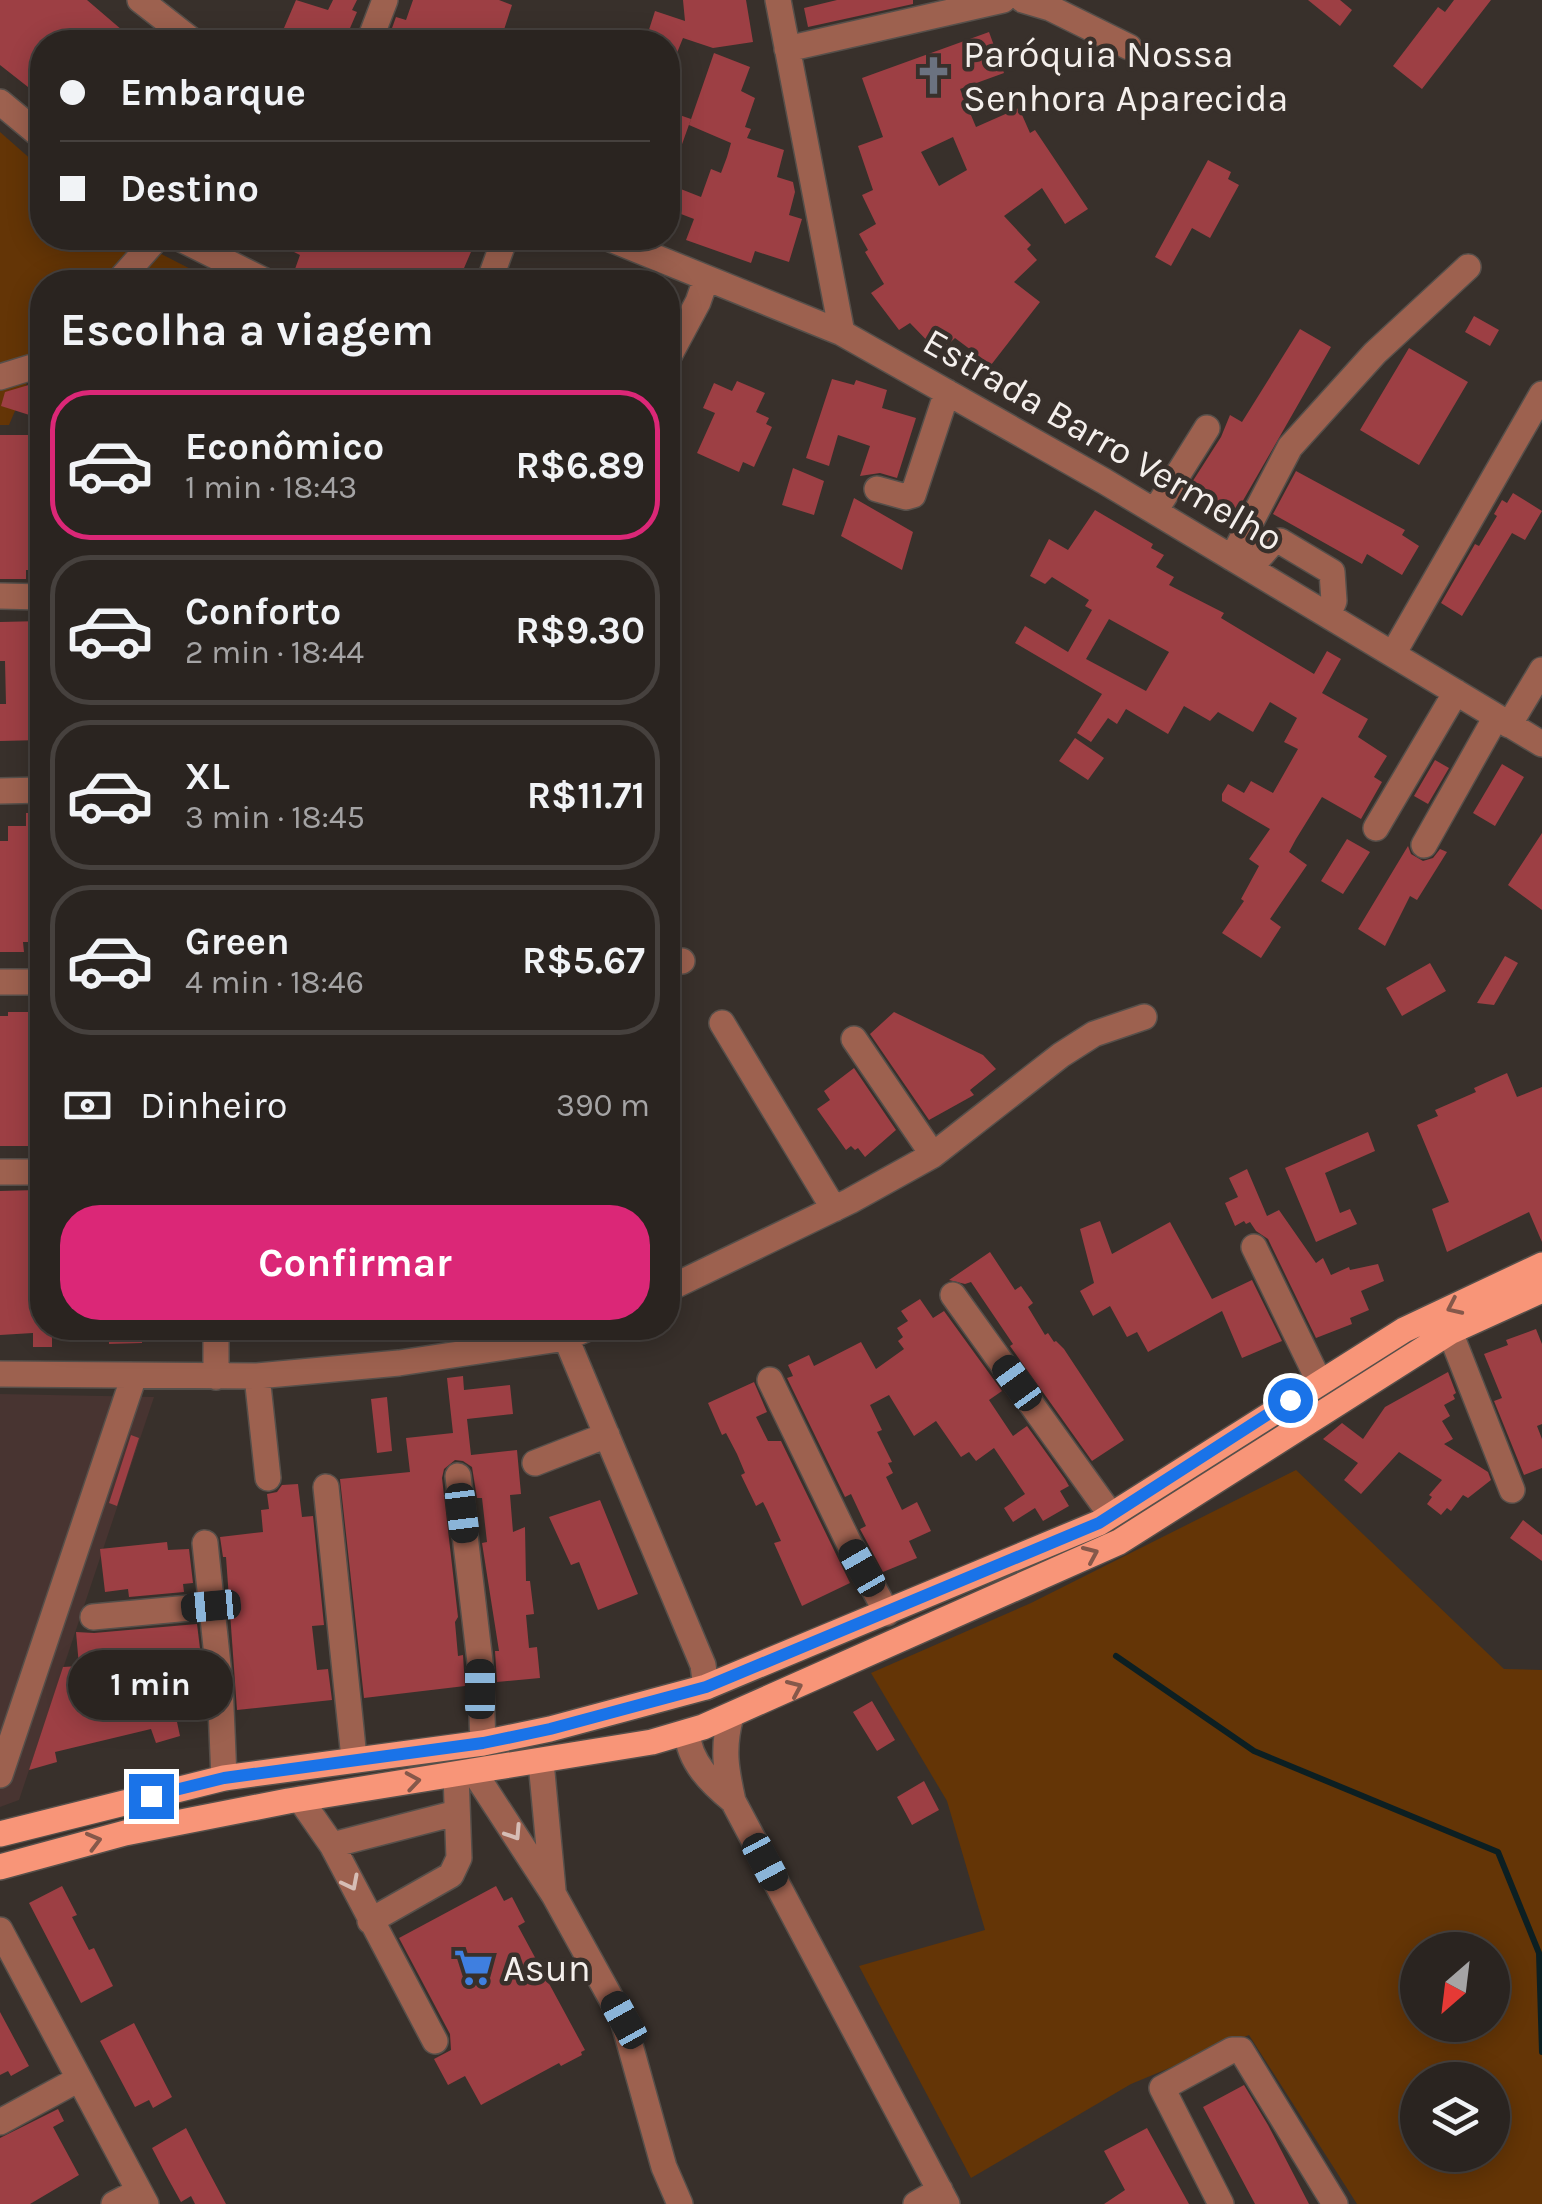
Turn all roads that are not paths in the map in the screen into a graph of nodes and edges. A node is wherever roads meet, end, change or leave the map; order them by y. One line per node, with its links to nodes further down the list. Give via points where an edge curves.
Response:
1 (140, 0): 6 (street)
2 (385, 0): 7 (street)
3 (778, 0): 9 (street)
4 (1003, 0): 9 (street)
5 (1022, 0): 8 (street)
6 (179, 30)
7 (374, 30)
8 (1129, 47)
9 (787, 49): 19 (street)
10 (0, 102): 11 (street)
11 (30, 127)
12 (146, 250): 16 (street)
13 (203, 250): 17 (street)
14 (637, 250): 18 (street, Estrada Barro Vermelho)
15 (1468, 267): 28 (street, via 1375,353 1290,447)
16 (129, 270)
17 (243, 270)
18 (706, 279): 19 (street, Estrada Barro Vermelho); 20 (street)
19 (842, 333): 23 (street, Estrada Barro Vermelho)
20 (680, 336)
21 (30, 367): 22 (street)
22 (0, 376)
23 (947, 392): 26 (street, via 913,495); 27 (street, Estrada Barro Vermelho)
24 (1542, 394): 32 (street)
25 (1207, 428): 27 (street)
26 (877, 489)
27 (1155, 511): 28 (street, Estrada Barro Vermelho)
28 (1241, 563): 31 (street, Estrada Barro Vermelho); 31 (street, via 1280,541 1332,572)
29 (0, 596): 30 (street)
30 (30, 597)
31 (1328, 616): 32 (street, Estrada Barro Vermelho)
32 (1392, 654): 34 (street, Estrada Barro Vermelho)
33 (1542, 670): 35 (street)
34 (1456, 692): 35 (street, Estrada Barro Vermelho); 39 (street)
35 (1503, 721): 36 (street, Estrada Barro Vermelho); 40 (street)
36 (1542, 744)
37 (30, 790): 38 (street)
38 (0, 791)
39 (1376, 828)
40 (1424, 845)
41 (0, 982): 42 (street)
42 (30, 982)
43 (1144, 1017): 46 (street, via 1094,1034)
44 (722, 1022): 49 (street)
45 (854, 1039): 46 (street)
46 (933, 1156): 49 (street)
47 (0, 1172): 48 (street)
48 (30, 1172)
49 (834, 1209): 52 (street)
50 (1254, 1248): 64 (street)
51 (1542, 1265): 64 (main road, one-way to 64, via 1404,1330)
52 (680, 1283)
53 (1542, 1290): 55 (main road)
54 (953, 1295): 71 (street)
55 (1450, 1332): 70 (street); 78 (main road, one-way to 55, via 1119,1542)
56 (216, 1340): 62 (street)
57 (523, 1340): 61 (street, via 400,1362)
58 (576, 1340): 65 (street)
59 (0, 1374): 60 (street)
60 (134, 1376): 62 (street); 84 (street)
61 (256, 1376): 62 (street); 68 (street)
62 (216, 1377)
63 (770, 1380): 74 (street)
64 (1319, 1381): 71 (main road)
65 (607, 1435): 66 (street); 77 (street, via 704,1665)
66 (535, 1462)
67 (458, 1476): 80 (street)
68 (268, 1478)
69 (326, 1487): 81 (street)
70 (1512, 1490)
71 (1111, 1515): 74 (main road)
72 (205, 1543): 73 (street)
73 (211, 1606): 75 (street); 85 (street)
74 (887, 1613): 76 (main road)
75 (93, 1617)
76 (748, 1670): 77 (main road); 79 (main road)
77 (706, 1687): 80 (main road)
78 (731, 1716): 79 (main road); 87 (street, via 724,1760)
79 (688, 1732): 82 (main road); 87 (street, via 696,1762)
80 (483, 1743): 81 (main road)
81 (354, 1758): 85 (main road)
82 (541, 1762): 83 (main road); 92 (street)
83 (465, 1773): 86 (main road, one-way to 83); 88 (street); 92 (street, one-way to 92)
84 (0, 1776)
85 (224, 1778): 89 (main road)
86 (300, 1799): 90 (street); 91 (main road, one-way to 86, via 125,1833)
87 (733, 1801): 99 (street)
88 (456, 1813): 90 (street); 93 (street, via 460,1858 451,1875)
89 (0, 1834)
90 (332, 1845): 93 (street, one-way to 93)
91 (0, 1867)
92 (554, 1895): 101 (street, via 624,2020)
93 (370, 1921): 95 (street)
94 (0, 1930): 96 (street)
95 (434, 2041)
96 (80, 2079): 97 (street); 98 (street)
97 (0, 2122)
98 (143, 2197): 100 (street)
99 (944, 2197): 102 (street)
100 (114, 2204)
101 (680, 2204)
102 (916, 2204)
103 (1221, 2204): 104 (street, via 1162,2088 1232,2050 1241,2050)
104 (1335, 2204)

